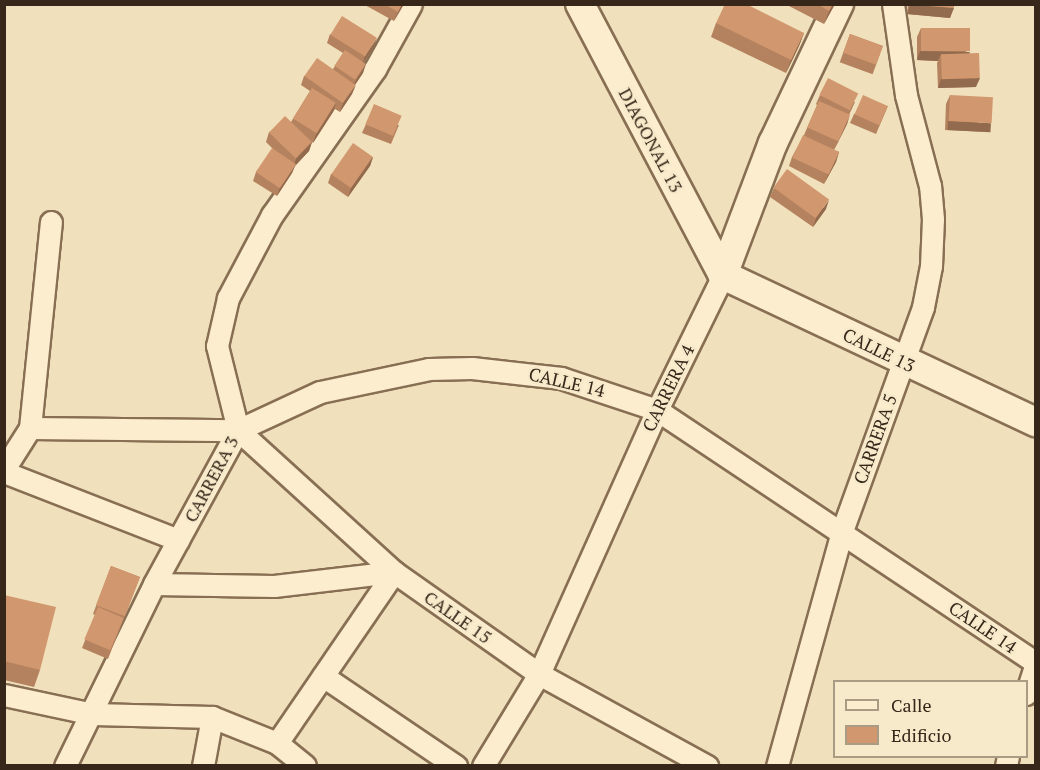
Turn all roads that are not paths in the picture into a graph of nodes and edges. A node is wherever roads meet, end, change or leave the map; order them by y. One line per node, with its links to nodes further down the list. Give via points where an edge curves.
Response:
1 (411, 4): 11 (street, CARRERA 3, via 375,69 272,215 228,298 217,346)
2 (580, 4): 6 (street, DIAGONAL 13)
3 (839, 4): 6 (street, CARRERA 4, via 773,143)
4 (893, 4): 7 (street, CARRERA 5, via 906,95 922,146 933,219 931,266 923,307)
5 (51, 222): 10 (street)
6 (723, 275): 7 (street, CALLE 13); 8 (street, CARRERA 4)
7 (903, 362): 9 (street, CALLE 13); 13 (street, CARRERA 5)
8 (657, 410): 11 (street, CALLE 14, via 561,378 496,369 429,369 320,392); 13 (street, CALLE 14); 18 (street, CARRERA 4)
9 (1035, 422)
10 (30, 428): 11 (street, CALLE 14); 12 (street)
11 (238, 430): 14 (street, CARRERA 3); 15 (street, CALLE 15)
12 (4, 471): 14 (street)
13 (842, 531): 17 (street, CALLE 14); 31 (street, CARRERA 5)
14 (178, 540): 16 (street, CARRERA 3)
15 (394, 572): 16 (street, via 274,586); 18 (street, CALLE 15); 19 (street)
16 (154, 584): 22 (street, CARRERA 3)
17 (1035, 663): 20 (street)
18 (539, 674): 29 (street, CARRERA 4); 30 (street, CALLE 15)
19 (323, 676): 24 (street); 28 (street)
20 (1028, 687)
21 (4, 695): 22 (street)
22 (93, 714): 23 (street); 25 (street, CARRERA 3)
23 (212, 717): 24 (street); 26 (street)
24 (278, 743): 27 (street)
25 (65, 765)
26 (203, 765)
27 (305, 765)
28 (456, 765)
29 (483, 765)
30 (707, 765)
31 (777, 765)

